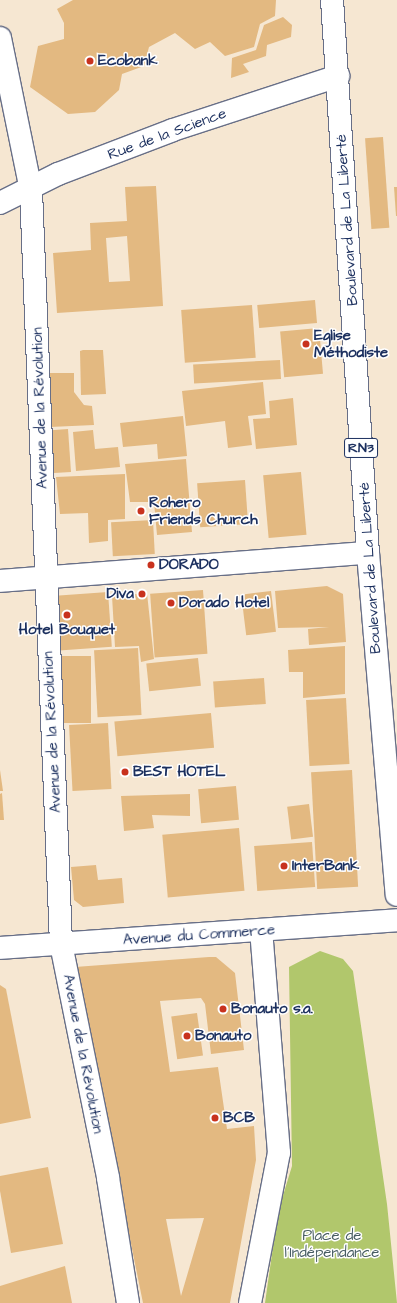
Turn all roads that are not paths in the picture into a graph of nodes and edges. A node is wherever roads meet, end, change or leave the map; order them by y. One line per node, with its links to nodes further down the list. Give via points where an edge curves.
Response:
1 (332, 0): 3 (main road, Boulevard de La Liberté / RN3)
2 (0, 38): 4 (main road, Avenue de la Révolution)
3 (338, 76): 4 (main road, Rue de la Science, via 173,130 58,174); 6 (main road, Boulevard de La Liberté / RN3)
4 (31, 190): 5 (main road, Rue de la Science); 7 (main road, Avenue de la Révolution)
5 (0, 203)
6 (368, 553): 7 (main road); 9 (main road, Boulevard de La Liberté / RN3)
7 (45, 577): 8 (main road); 12 (main road, Avenue de la Révolution)
8 (0, 581)
9 (397, 895)
10 (397, 920): 11 (main road, Avenue du Commerce)
11 (261, 931): 12 (main road, Avenue du Commerce); 15 (main road, via 279,1154)
12 (61, 944): 13 (main road, Avenue du Commerce); 14 (main road, Avenue de la Révolution, via 108,1178)
13 (0, 948)
14 (128, 1303)
15 (250, 1303)

